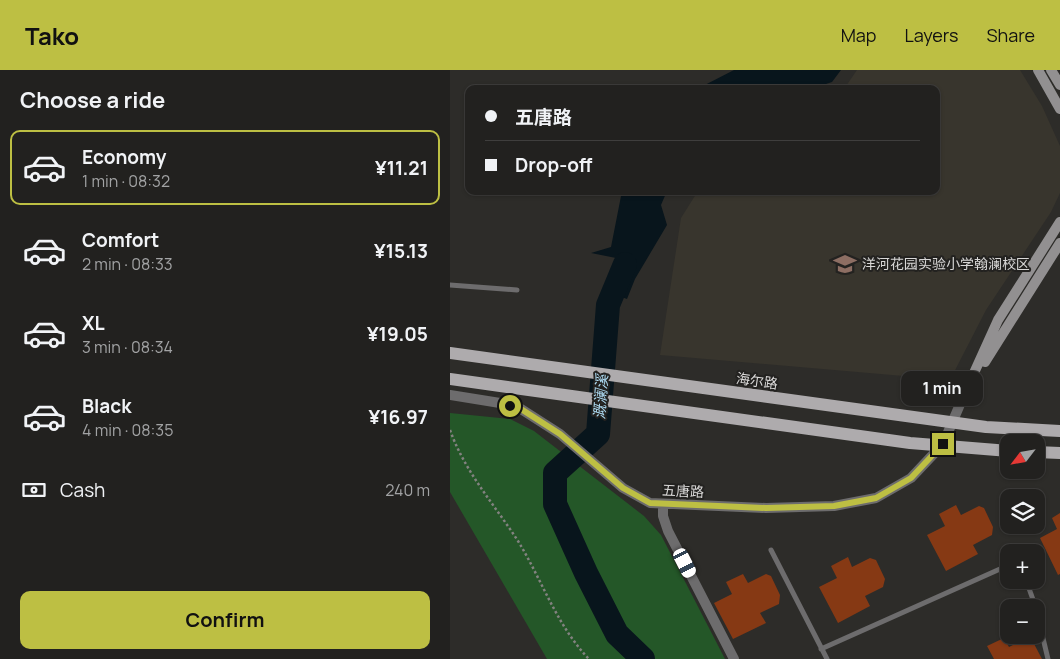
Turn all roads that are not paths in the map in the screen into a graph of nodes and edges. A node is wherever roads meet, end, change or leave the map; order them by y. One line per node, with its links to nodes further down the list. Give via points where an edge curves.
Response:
1 (1038, 70): 4 (street)
2 (1051, 70): 3 (street)
3 (1060, 85)
4 (1060, 109)
5 (1060, 222): 12 (street, via 998,320)
6 (1060, 244): 12 (street)
7 (450, 285): 8 (lane)
8 (517, 290)
9 (450, 353): 13 (main road, 海尔路, bridge, via 986,427)
10 (450, 379): 14 (main road, bridge, via 910,443)
11 (450, 395): 17 (street, 五唐路, via 521,409 560,434 623,488 650,503)
12 (964, 395): 17 (street, 五唐路, via 943,444 911,478 876,498 834,506 766,508)
13 (1060, 431)
14 (1000, 450)
15 (1045, 452): 16 (main road)
16 (1060, 453)
17 (663, 504): 22 (street, via 668,531)
18 (771, 550): 21 (lane)
19 (1000, 569): 21 (lane)
20 (1044, 644): 24 (lane)
21 (822, 649): 23 (lane)
22 (734, 659)
23 (826, 659)
24 (1048, 659)

